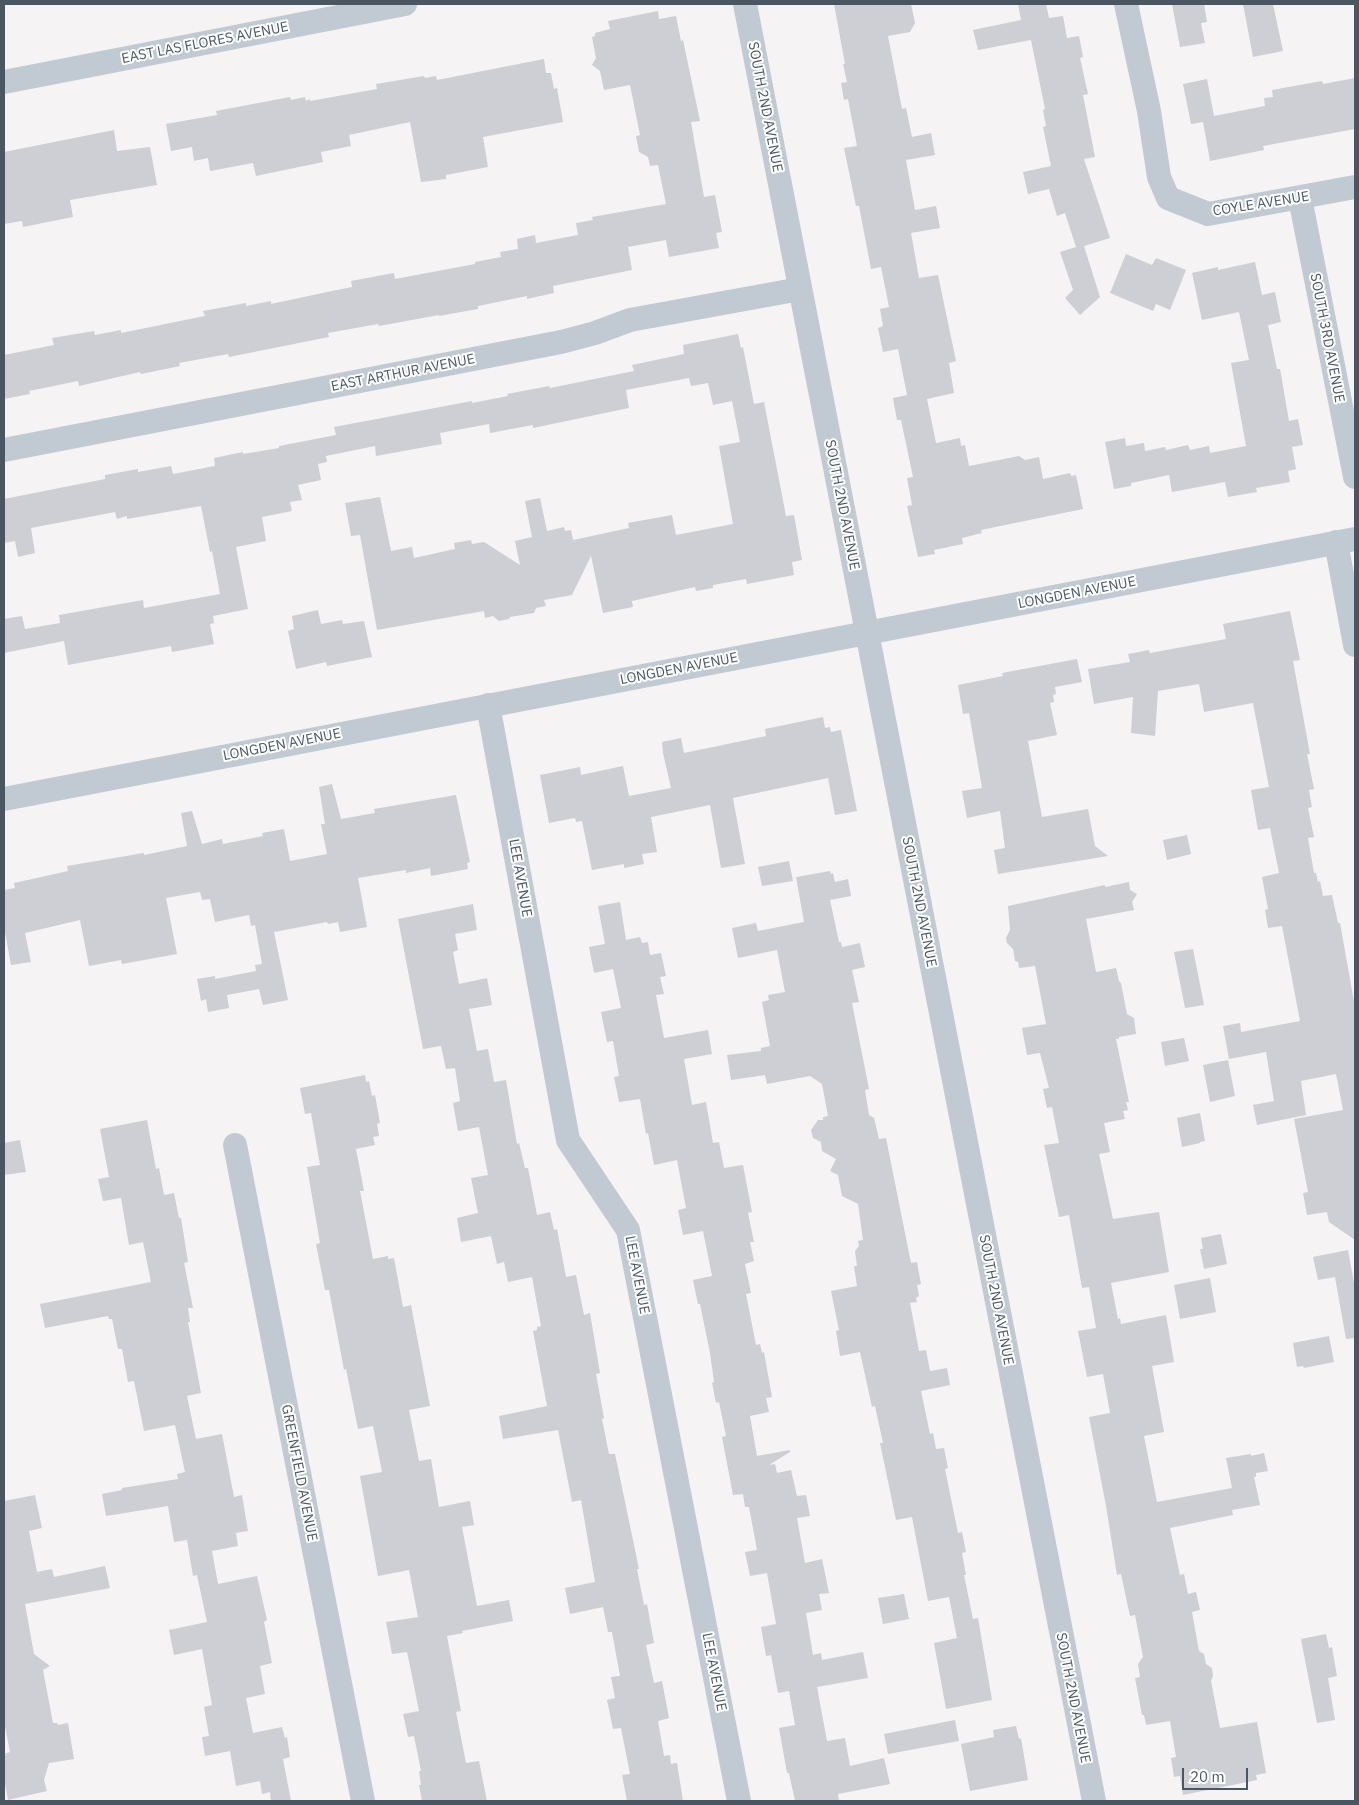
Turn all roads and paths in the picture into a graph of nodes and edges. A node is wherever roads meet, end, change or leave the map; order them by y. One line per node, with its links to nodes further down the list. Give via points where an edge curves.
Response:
1 (406, 4): 4 (street, EAST LAS FLORES AVENUE)
2 (745, 4): 7 (street, SOUTH 2ND AVENUE)
3 (1126, 4): 6 (street, COYLE AVENUE, via 1159,177 1168,198 1208,214)
4 (4, 82)
5 (1355, 187): 6 (street, COYLE AVENUE)
6 (1300, 198): 9 (street, SOUTH 3RD AVENUE)
7 (800, 289): 8 (street, EAST ARTHUR AVENUE, via 630,320 561,342); 11 (street, SOUTH 2ND AVENUE)
8 (4, 450)
9 (1355, 477)
10 (1346, 541): 11 (street, LONGDEN AVENUE); 12 (street)
11 (867, 634): 13 (street, LONGDEN AVENUE); 18 (street, SOUTH 2ND AVENUE)
12 (1355, 645)
13 (488, 704): 14 (street, LONGDEN AVENUE); 17 (street, LEE AVENUE, via 568,1140 628,1230)
14 (4, 799)
15 (235, 1145): 16 (street, GREENFIELD AVENUE)
16 (363, 1801)
17 (739, 1801)
18 (1094, 1801)

